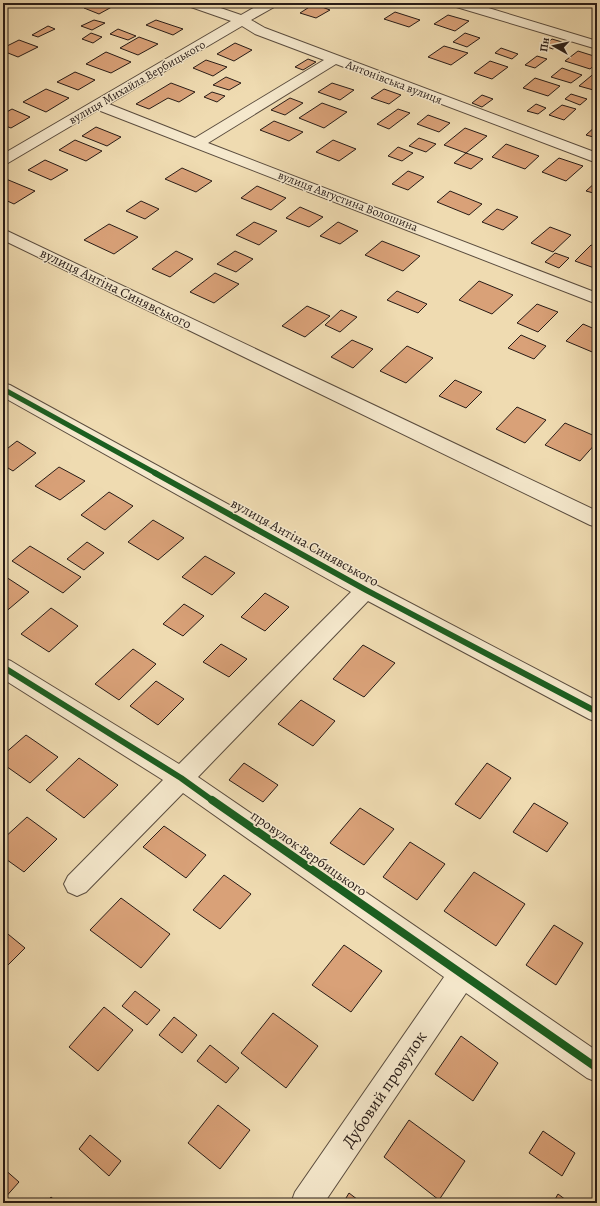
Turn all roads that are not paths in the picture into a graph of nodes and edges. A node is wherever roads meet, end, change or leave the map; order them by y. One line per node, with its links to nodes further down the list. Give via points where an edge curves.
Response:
1 (193, 3): 4 (street, Антонівська вулиця)
2 (271, 3): 4 (street, вулиця Михайла Вербицького)
3 (458, 3): 5 (street)
4 (242, 20): 6 (street, Антонівська вулиця, via 260,31); 7 (street, вулиця Михайла Вербицького)
5 (597, 45)
6 (335, 59): 8 (street); 9 (street, Антонівська вулиця)
7 (98, 105): 8 (street, вулиця Августина Волошина); 10 (street, вулиця Михайла Вербицького)
8 (197, 143): 12 (street, вулиця Августина Волошина)
9 (597, 158)
10 (3, 160)
11 (3, 234): 14 (street, вулиця Антіна Синявського)
12 (597, 299)
13 (3, 389): 15 (street, вулиця Антіна Синявського)
14 (597, 520)
15 (366, 590): 17 (street, вулиця Антіна Синявського); 18 (street)
16 (3, 666): 18 (street, провулок Вербицького)
17 (597, 712)
18 (181, 778): 19 (street); 20 (street, провулок Вербицького)
19 (77, 884)
20 (462, 975): 21 (street, провулок Вербицького); 22 (street, Дубовий провулок)
21 (597, 1068)
22 (306, 1203)

